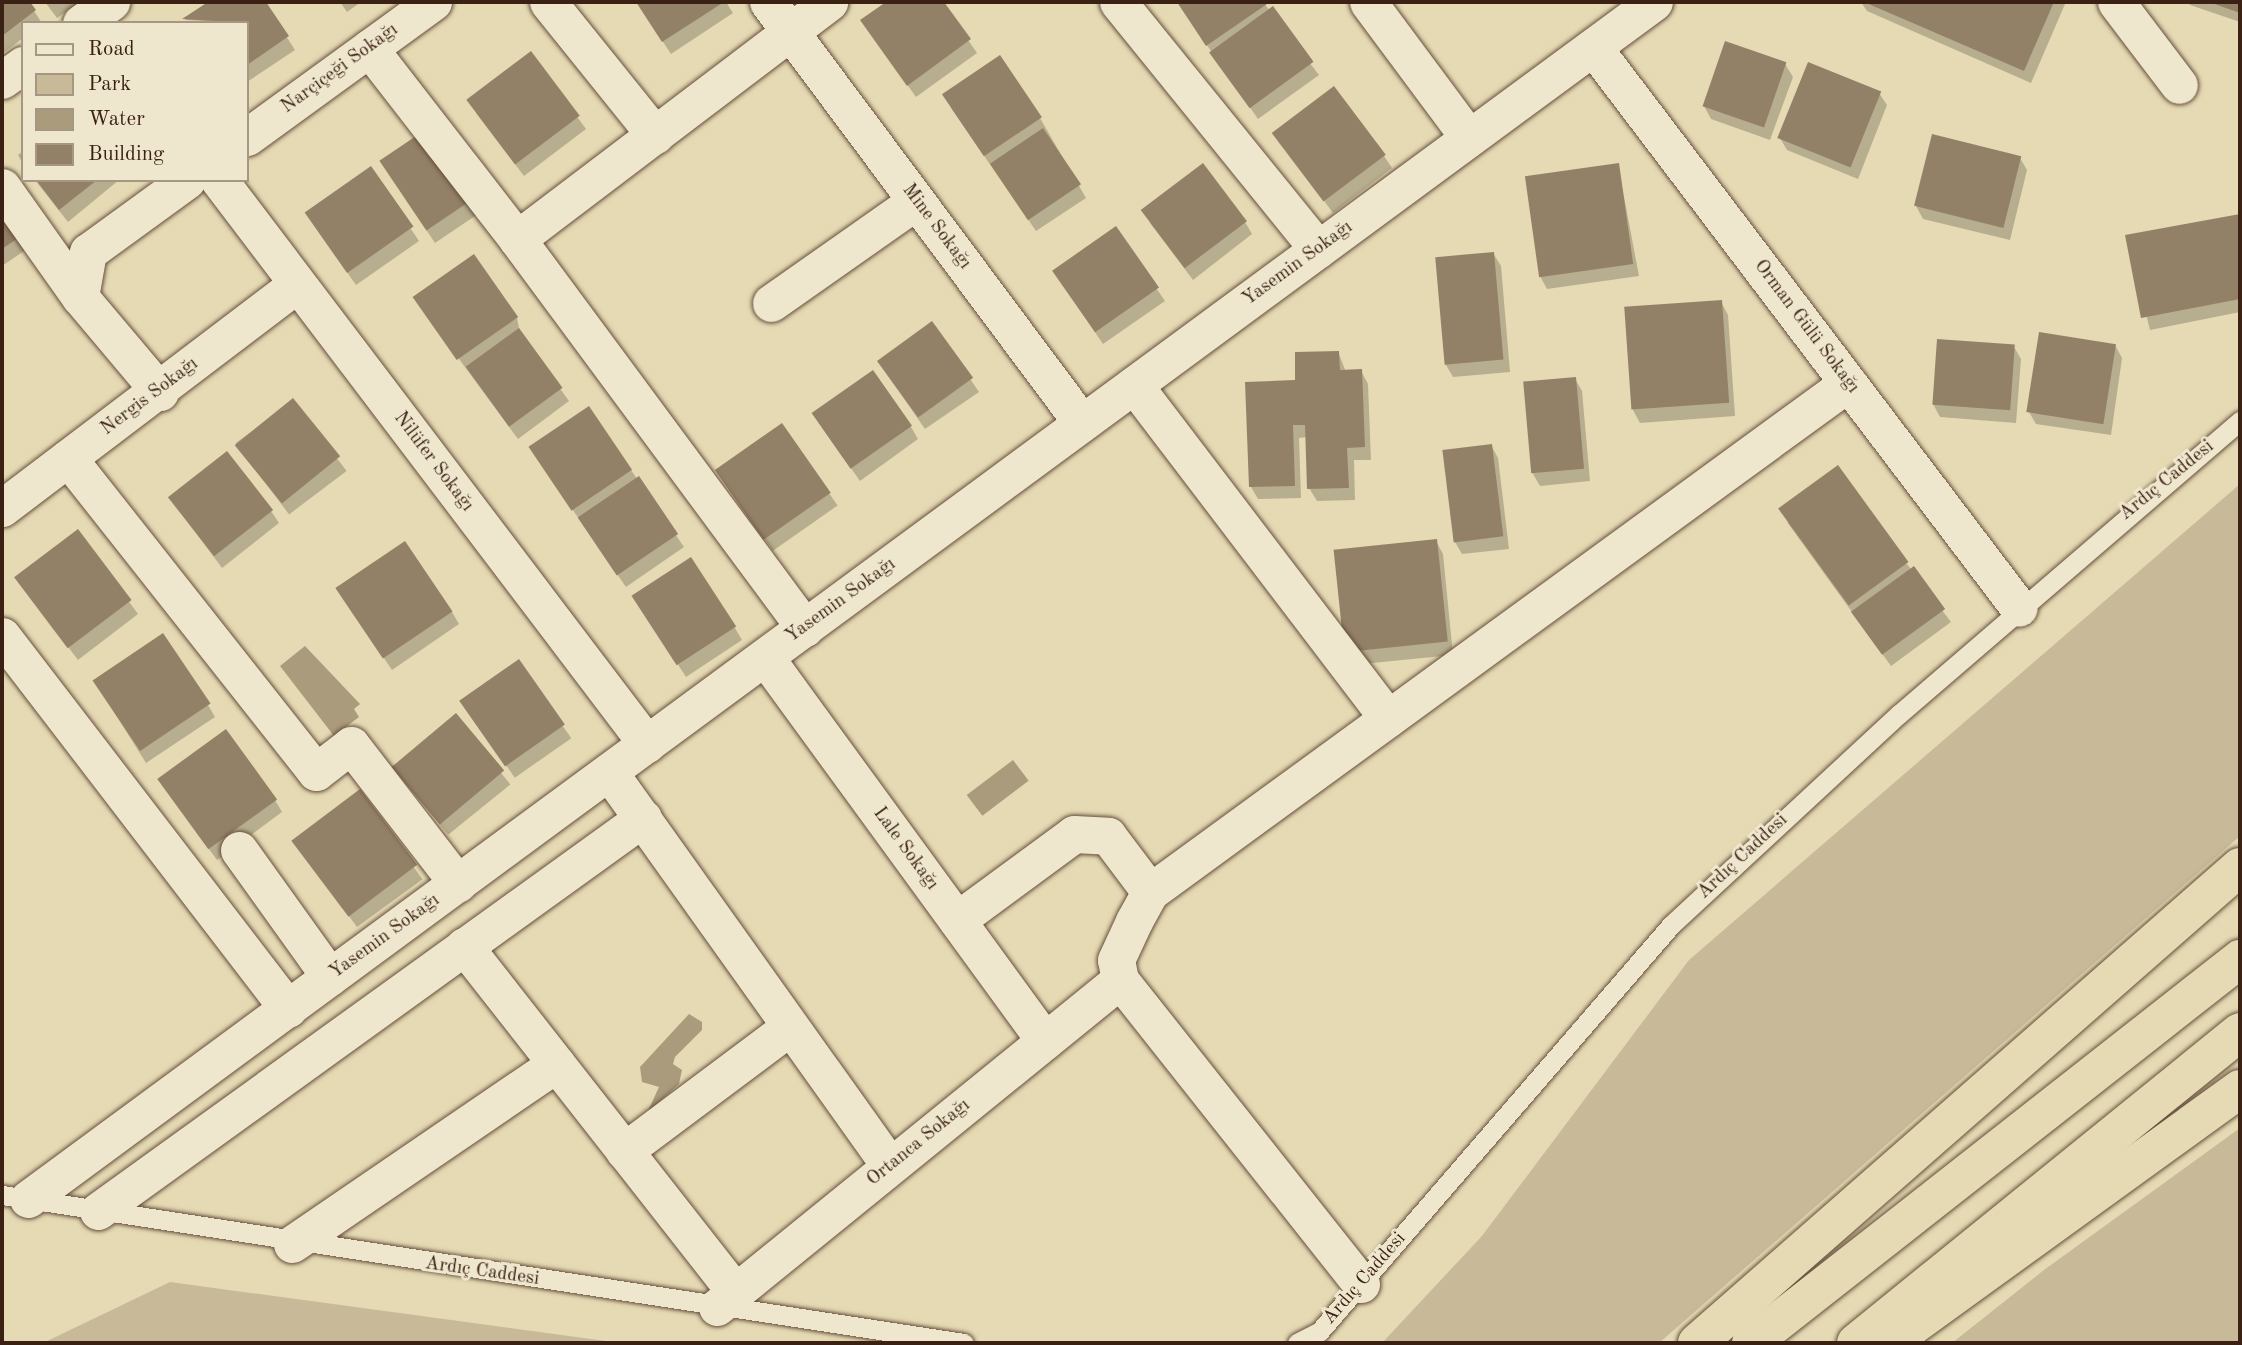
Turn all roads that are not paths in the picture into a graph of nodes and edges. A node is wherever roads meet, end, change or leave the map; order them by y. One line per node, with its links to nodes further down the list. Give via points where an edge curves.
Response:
1 (111, 2): 10 (street)
2 (433, 2): 13 (street, Narçiçeği Sokağı)
3 (548, 2): 17 (street)
4 (768, 2): 11 (street)
5 (829, 2): 11 (street)
6 (1118, 2): 25 (street)
7 (1367, 2): 19 (street)
8 (1654, 2): 12 (street, Yasemin Sokağı)
9 (2116, 2): 16 (street)
10 (84, 21)
11 (790, 32): 17 (street); 23 (street, Mine Sokağı)
12 (1593, 47): 19 (street, Yasemin Sokağı); 29 (street, Orman Gülü Sokağı)
13 (369, 48): 18 (street, Narçiçeği Sokağı); 24 (street)
14 (21, 66): 15 (street)
15 (2, 80)
16 (2179, 85)
17 (655, 135): 24 (street)
18 (248, 136)
19 (1469, 138): 25 (street, Yasemin Sokağı)
20 (184, 182): 27 (street, via 88,252)
21 (220, 182): 26 (street, Nilüfer Sokağı)
22 (2, 187): 27 (street)
23 (916, 201): 28 (street); 33 (street, Mine Sokağı)
24 (517, 239): 37 (street)
25 (1318, 249): 30 (street, Yasemin Sokağı)
26 (297, 284): 31 (street, Nergis Sokağı); 41 (street, Nilüfer Sokağı)
27 (80, 297): 31 (street)
28 (771, 303)
29 (1848, 383): 36 (street, Orman Gülü Sokağı); 40 (street)
30 (1134, 385): 33 (street, Yasemin Sokağı); 40 (street)
31 (160, 392): 34 (street, Nergis Sokağı)
32 (2240, 421): 36 (lane, Ardıç Caddesi)
33 (1082, 423): 37 (street, Yasemin Sokağı)
34 (68, 458): 35 (street, Nergis Sokağı); 46 (street, via 316,772 351,745)
35 (2, 508)
36 (2020, 608): 64 (lane, Ardıç Caddesi, via 1671,925)
37 (804, 628): 39 (street, Yasemin Sokağı)
38 (2, 635): 53 (street)
39 (765, 656): 41 (street, Yasemin Sokağı); 48 (street, Lale Sokağı)
40 (1388, 718): 47 (street)
41 (647, 744): 42 (street, Yasemin Sokağı)
42 (609, 772): 43 (street); 46 (street, Yasemin Sokağı)
43 (643, 818): 49 (street); 54 (street)
44 (239, 850): 51 (street)
45 (2240, 867): 68 (highway)
46 (458, 884): 51 (street, Yasemin Sokağı)
47 (1150, 892): 48 (street, via 1108,836 1074,834); 52 (street, via 1116,960)
48 (957, 920): 56 (street, Lale Sokağı)
49 (464, 946): 57 (street); 62 (street)
50 (2240, 959): 69 (highway)
51 (330, 977): 53 (street, Yasemin Sokağı)
52 (1120, 980): 56 (street, Ortanca Sokağı); 64 (street)
53 (288, 1009): 61 (street, Yasemin Sokağı)
54 (790, 1027): 59 (street); 60 (street)
55 (2240, 1032): 70 (highway)
56 (1045, 1041): 60 (street, Ortanca Sokağı)
57 (556, 1064): 59 (street); 63 (street)
58 (2240, 1089): 71 (highway)
59 (624, 1151): 65 (street)
60 (890, 1166): 65 (street, Ortanca Sokağı)
61 (15, 1197): 62 (lane, Ardıç Caddesi)
62 (98, 1211): 63 (lane, Ardıç Caddesi)
63 (292, 1244): 65 (lane, Ardıç Caddesi)
64 (1361, 1284): 67 (lane, Ardıç Caddesi, via 1319,1332)
65 (726, 1299): 66 (lane, Ardıç Caddesi)
66 (964, 1343)
67 (1297, 1343)
68 (1698, 1343)
69 (1751, 1343)
70 (1856, 1343)
71 (1889, 1343)

